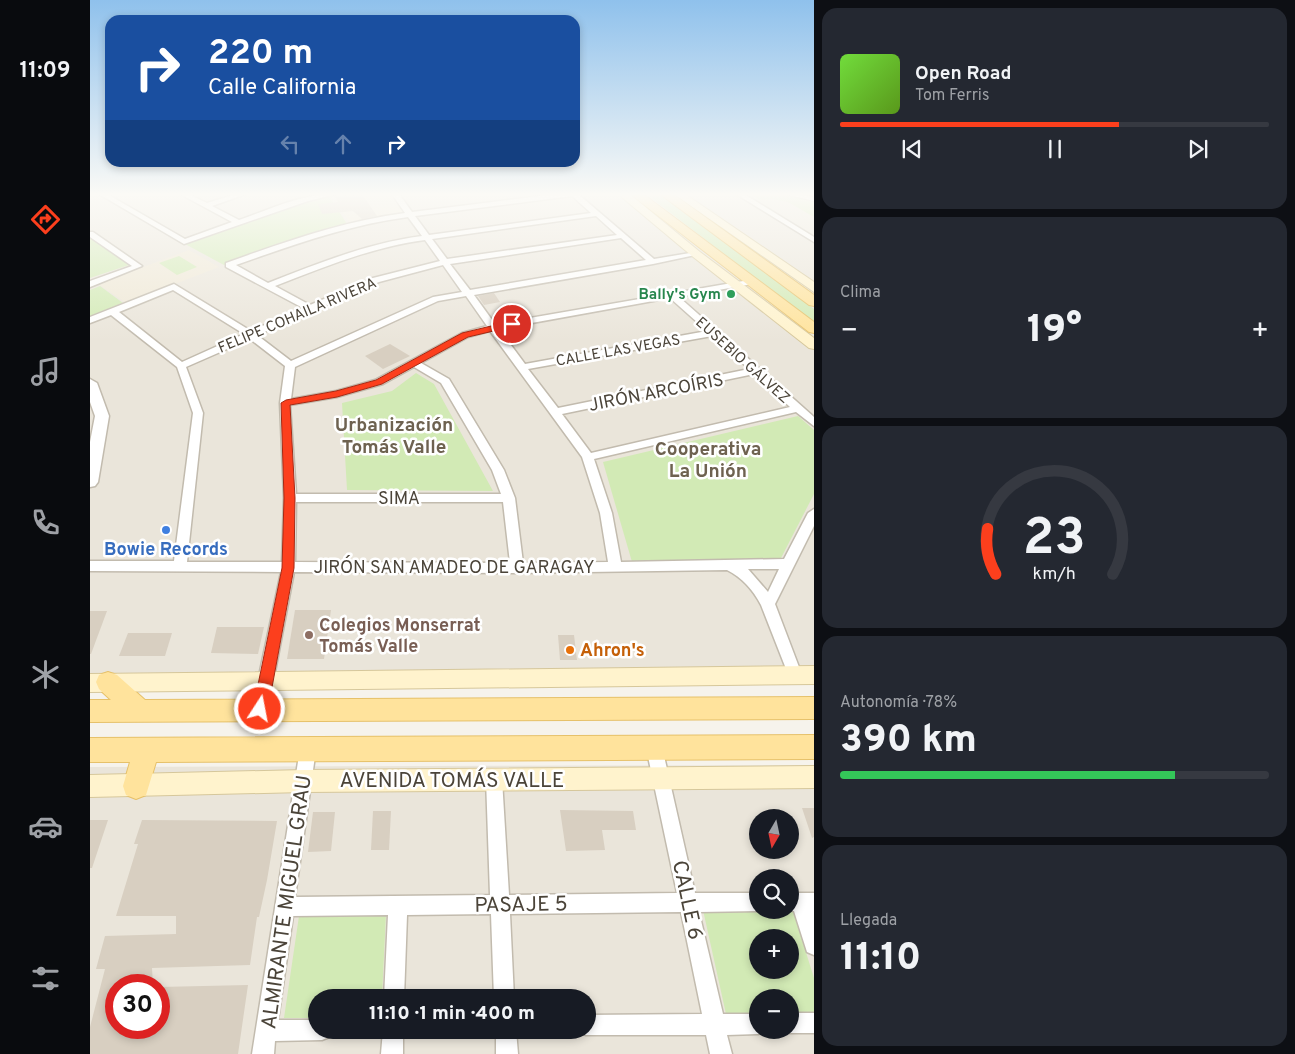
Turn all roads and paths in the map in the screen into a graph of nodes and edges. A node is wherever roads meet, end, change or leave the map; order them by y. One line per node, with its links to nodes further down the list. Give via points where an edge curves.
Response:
1 (104, 243): 15 (street, via 138,266)
2 (289, 243): 17 (street, via 229,265)
3 (388, 243): 17 (street)
4 (431, 243): 12 (street)
5 (573, 243): 12 (street, FELIPE COHAILA RIVERA)
6 (630, 243): 13 (street)
7 (683, 243): 11 (main road)
8 (703, 243): 14 (main road)
9 (734, 243): 21 (main road)
10 (750, 243): 18 (main road)
11 (696, 254): 13 (street); 16 (main road)
12 (445, 262): 19 (street); 22 (street, FELIPE COHAILA RIVERA, via 376,280)
13 (652, 262): 19 (street)
14 (752, 280): 16 (street); 26 (main road)
15 (90, 284)
16 (734, 284): 20 (street); 29 (main road)
17 (268, 286): 22 (street)
18 (814, 288)
19 (468, 293): 25 (street); 31 (street, via 436,299)
20 (673, 296): 25 (street); 27 (street, EUSEBIO GÁLVEZ)
21 (814, 302)
22 (309, 308): 28 (street, FELIPE COHAILA RIVERA)
23 (112, 311): 24 (street); 28 (street, via 174,287); 32 (street)
24 (90, 320)
25 (493, 327): 30 (street, via 465,335); 33 (street)
26 (814, 329)
27 (713, 333): 33 (street, CALLE LAS VEGAS); 34 (street, EUSEBIO GÁLVEZ)
28 (250, 334): 31 (street); 32 (street, FELIPE COHAILA RIVERA)
29 (814, 345)
30 (414, 363): 36 (street, via 379,382); 43 (street, via 445,381 498,470)
31 (290, 365): 36 (street)
32 (181, 366): 49 (street, via 198,413)
33 (522, 367): 38 (street)
34 (756, 371): 37 (street, EUSEBIO GÁLVEZ); 38 (street, JIRÓN ARCOÍRIS)
35 (90, 383): 41 (street, via 102,416)
36 (286, 403): 42 (street)
37 (797, 409): 39 (street, EUSEBIO GÁLVEZ); 40 (street)
38 (555, 412): 40 (street)
39 (814, 423)
40 (588, 457): 47 (street, via 606,512)
41 (90, 482)
42 (290, 498): 43 (street, SIMA); 50 (street)
43 (508, 498): 51 (street)
44 (814, 513): 46 (street)
45 (727, 564): 46 (street, JIRÓN SAN AMADEO DE GARAGAY); 47 (street, JIRÓN SAN AMADEO DE GARAGAY); 52 (street, via 743,571 756,583)
46 (787, 564): 52 (street)
47 (615, 565): 51 (street, JIRÓN SAN AMADEO DE GARAGAY)
48 (90, 566): 49 (street, JIRÓN SAN AMADEO DE GARAGAY)
49 (180, 567): 50 (street, JIRÓN SAN AMADEO DE GARAGAY)
50 (288, 568): 51 (street, JIRÓN SAN AMADEO DE GARAGAY); 54 (street)
51 (518, 568)
52 (768, 604): 53 (street)
53 (804, 675): 54 (main road)
54 (266, 681): 55 (main road); 57 (street)
55 (99, 682): 58 (main road)
56 (814, 708): 57 (main road)
57 (260, 709): 58 (main road)
58 (139, 710): 59 (main road)
59 (90, 711)
60 (654, 747): 61 (main road, AVENIDA TOMÁS VALLE); 62 (main road, AVENIDA TOMÁS VALLE); 67 (street, CALLE 6)
61 (814, 747)
62 (308, 749): 64 (main road, AVENIDA TOMÁS VALLE); 68 (street, ALMIRANTE MIGUEL GRAU)
63 (90, 750): 64 (main road, AVENIDA TOMÁS VALLE)
64 (146, 750): 70 (main road)
65 (814, 777): 67 (main road, AVENIDA TOMÁS VALLE)
66 (494, 779): 67 (main road, AVENIDA TOMÁS VALLE); 68 (main road, AVENIDA TOMÁS VALLE); 74 (street)
67 (661, 779): 71 (street, CALLE 6)
68 (304, 781): 70 (main road, AVENIDA TOMÁS VALLE); 76 (street, ALMIRANTE MIGUEL GRAU)
69 (90, 786): 70 (main road, AVENIDA TOMÁS VALLE)
70 (136, 786)
71 (689, 902): 72 (street, PASAJE 5); 74 (street, PASAJE 5); 81 (street, CALLE 6)
72 (749, 902)
73 (801, 902): 77 (street)
74 (499, 905): 75 (street, PASAJE 5); 79 (street)
75 (398, 906): 76 (street, PASAJE 5); 78 (street)
76 (284, 907): 86 (street, ALMIRANTE MIGUEL GRAU)
77 (814, 945)
78 (394, 989)
79 (504, 989)
80 (814, 1023): 83 (street)
81 (715, 1024): 82 (street); 84 (street); 92 (street, CALLE 6)
82 (749, 1024)
83 (799, 1024)
84 (596, 1025)
85 (308, 1030): 86 (street)
86 (267, 1031): 89 (street, ALMIRANTE MIGUEL GRAU)
87 (393, 1039): 90 (street)
88 (506, 1039): 91 (street)
89 (263, 1054)
90 (392, 1054)
91 (507, 1054)
92 (721, 1054)

